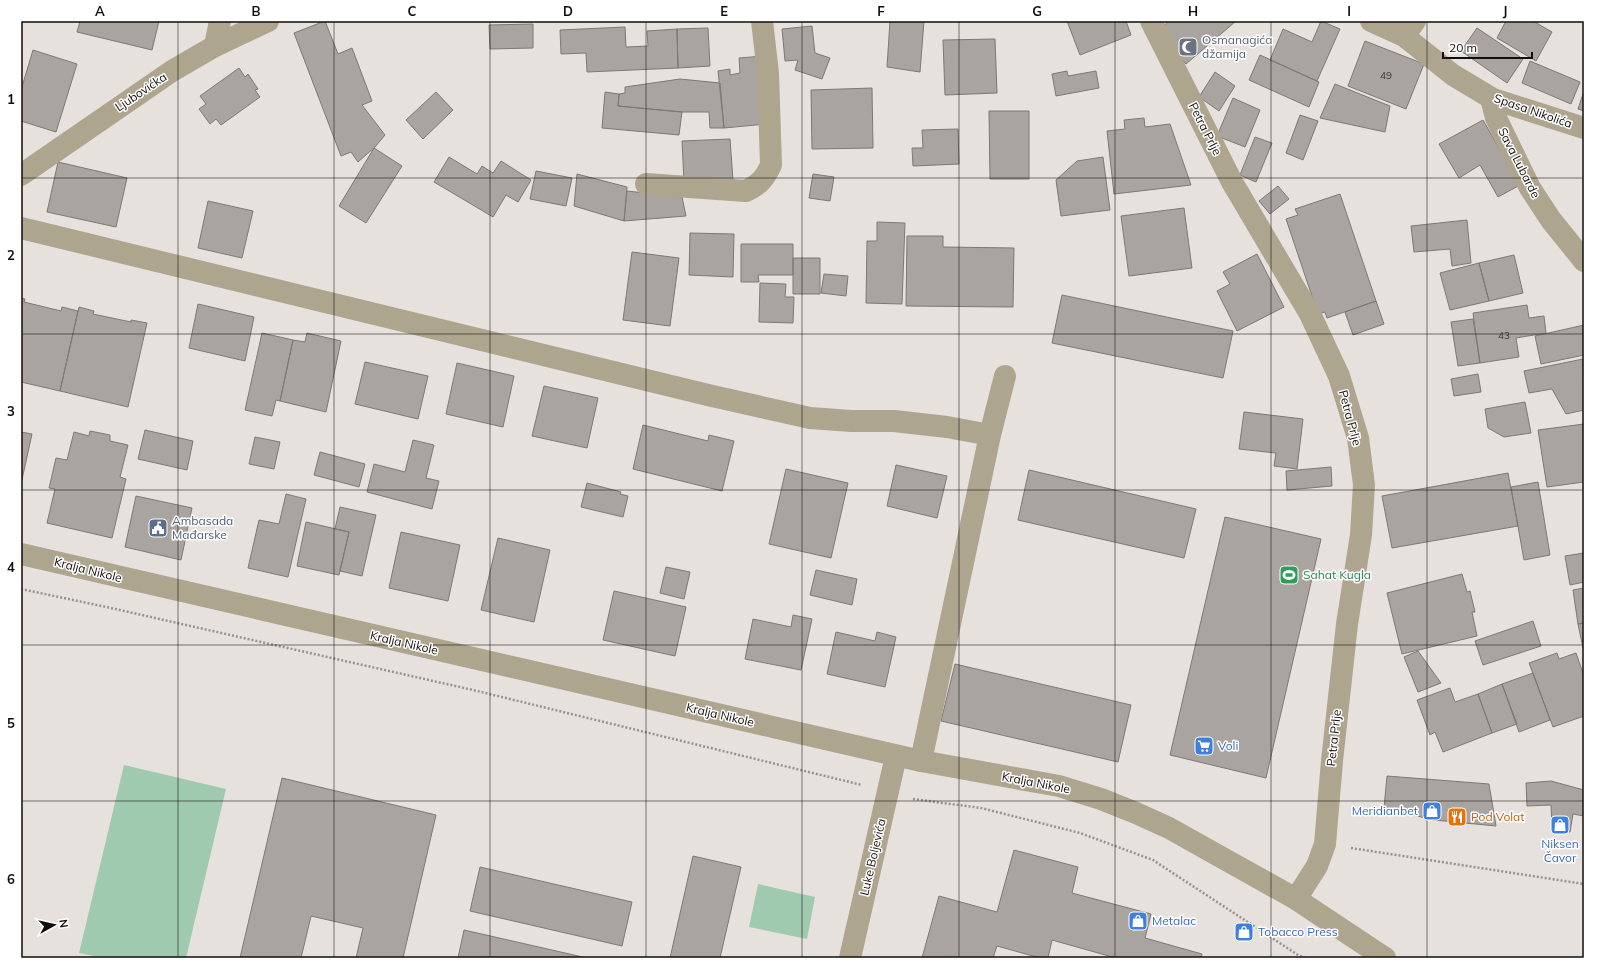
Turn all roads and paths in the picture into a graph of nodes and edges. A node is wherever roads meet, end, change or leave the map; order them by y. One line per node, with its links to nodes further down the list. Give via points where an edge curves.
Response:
1 (220, 21): 7 (street)
2 (268, 21): 7 (street, Ljubovićka)
3 (762, 21): 11 (street, via 768,73 771,165 766,176 757,186 746,191)
4 (1152, 21): 22 (street, Petra Prlje, via 1232,182 1310,314 1339,376 1358,438 1364,485 1361,535 1347,624)
5 (1371, 21): 6 (street, Spasa Nikolića)
6 (1410, 28): 8 (street, Spasa Nikolića, via 1453,75)
7 (214, 46): 10 (street, Ljubovićka, via 172,71)
8 (1493, 99): 9 (street, Spasa Nikolića); 13 (street, Sava Lubarde, via 1494,112 1530,188 1551,220)
9 (1584, 128)
10 (21, 175)
11 (646, 184)
12 (22, 229): 15 (street, via 810,418 894,421)
13 (1584, 261)
14 (1005, 376): 15 (street)
15 (990, 435): 19 (street)
16 (21, 554): 18 (street, Kralja Nikole)
17 (21, 589): 20 (path, via 473,690)
18 (896, 756): 19 (street, Kralja Nikole); 25 (street, Luke Boljevića)
19 (921, 761): 24 (street, Kralja Nikole, via 1059,786 1101,799 1169,828)
20 (841, 780)
21 (908, 798): 26 (path, via 981,808 1080,833 1153,860)
22 (1325, 844): 23 (path); 24 (street, Petra Prlje, via 1317,866)
23 (1584, 884)
24 (1296, 899): 27 (street, Kralja Nikole)
25 (850, 958)
26 (1305, 958)
27 (1385, 958)

